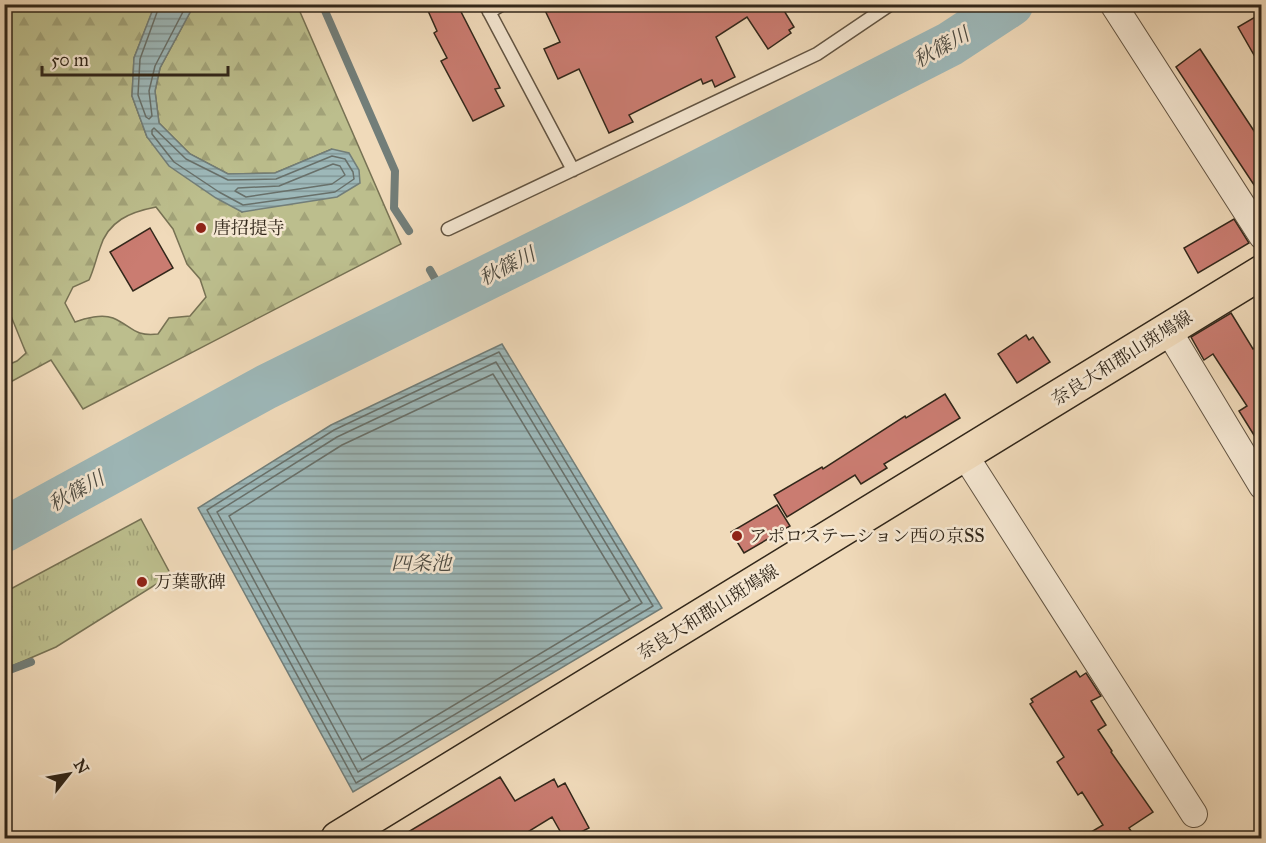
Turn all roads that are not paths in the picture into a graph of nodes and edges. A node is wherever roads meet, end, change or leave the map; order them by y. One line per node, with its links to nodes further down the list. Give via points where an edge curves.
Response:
1 (503, 4): 4 (lane)
2 (891, 4): 5 (lane, via 817,54)
3 (1113, 5): 7 (street)
4 (487, 8): 5 (lane)
5 (573, 170): 6 (lane)
6 (448, 229)
7 (1262, 236)
8 (1262, 272): 9 (main road, 奈良大和郡山斑鳩線)
9 (1168, 330): 10 (main road, 奈良大和郡山斑鳩線); 11 (street)
10 (964, 454): 12 (street); 13 (main road, 奈良大和郡山斑鳩線)
11 (1262, 486)
12 (1194, 814)
13 (338, 838)

